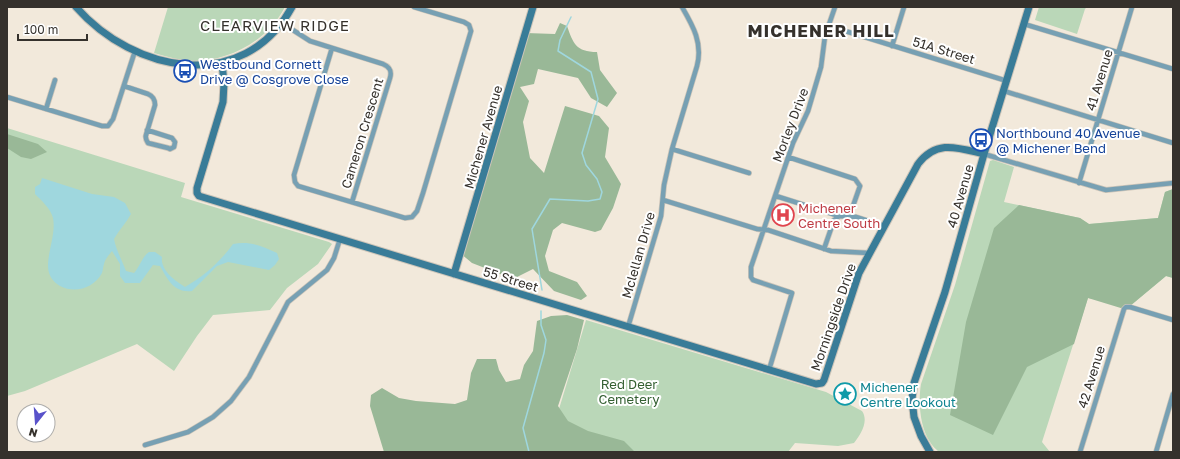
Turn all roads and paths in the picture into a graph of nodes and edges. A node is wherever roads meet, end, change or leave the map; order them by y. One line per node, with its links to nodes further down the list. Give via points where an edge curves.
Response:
1 (76, 7): 15 (street, via 102,32)
2 (292, 7): 10 (street)
3 (414, 7): 36 (street, Cameron Crescent, via 464,22 470,28 471,34 416,214 404,218)
4 (533, 7): 43 (street, Michener Avenue)
5 (682, 7): 28 (street, Mclellan Drive, via 697,36 700,50)
6 (835, 7): 12 (street, Morley Drive)
7 (904, 7): 13 (street)
8 (1029, 7): 11 (street, 40 Avenue)
9 (1132, 7): 16 (street, 41 Avenue)
10 (282, 23): 14 (street, via 305,38); 17 (street, via 250,51)
11 (1024, 24): 16 (street); 20 (street, 40 Avenue)
12 (829, 26): 13 (street, 51A Street); 30 (street, Morley Drive, via 819,75 808,111)
13 (892, 46): 20 (street, 51A Street)
14 (332, 48): 36 (street, Cameron Crescent, via 383,64 391,72); 36 (street, Cameron Crescent, via 294,180 298,186)
15 (134, 51): 17 (street, via 174,64 201,66); 21 (street)
16 (1118, 53): 18 (street); 25 (street, 41 Avenue)
17 (222, 63): 40 (street, 55 Street, via 223,102 197,193 202,197)
18 (1173, 69)
19 (55, 80): 24 (street)
20 (1007, 81): 22 (street, 40 Avenue)
21 (124, 86): 24 (street, via 113,119 108,126); 26 (street, via 153,97 155,105)
22 (1004, 91): 25 (street); 29 (street, 40 Avenue)
23 (7, 97): 24 (street)
24 (46, 109)
25 (1098, 120): 27 (street); 32 (street, 41 Avenue)
26 (147, 130): 26 (street, via 145,137 148,142 170,149 174,147 175,142 172,138)
27 (1173, 143)
28 (672, 149): 31 (street); 35 (street, Mclellan Drive, via 664,180)
29 (984, 154): 32 (street); 38 (street, Morningside Drive, via 952,147 938,148 928,153 914,170); 50 (street, 40 Avenue, via 946,292 913,390 917,427)
30 (788, 157): 34 (street, Morley Drive); 37 (street, via 855,179 860,186 854,203)
31 (749, 173)
32 (1079, 183): 33 (street, via 1107,190)
33 (1173, 183)
34 (776, 196): 37 (street); 39 (street, Morley Drive)
35 (663, 200): 39 (street); 45 (street, Mclellan Drive, via 660,220)
36 (352, 202)
37 (839, 216): 38 (street); 41 (street, via 833,222)
38 (884, 226): 42 (street, Morningside Drive)
39 (764, 230): 41 (street); 46 (street, Morley Drive, via 751,267 751,279 792,293)
40 (340, 239): 43 (street, 55 Street); 49 (street, via 326,272 288,302 249,377 231,401 213,417 188,432)
41 (824, 249): 42 (street)
42 (869, 253): 47 (street, Morningside Drive, via 859,273 824,380)
43 (454, 274): 45 (street, 55 Street)
44 (1173, 320): 51 (street, 42 Avenue, via 1130,307 1124,309)
45 (628, 327): 46 (street, 55 Street)
46 (769, 370): 47 (street, 55 Street)
47 (820, 384)
48 (1173, 394): 52 (street)
49 (145, 445)
50 (930, 452)
51 (1080, 452)
52 (1156, 452)

